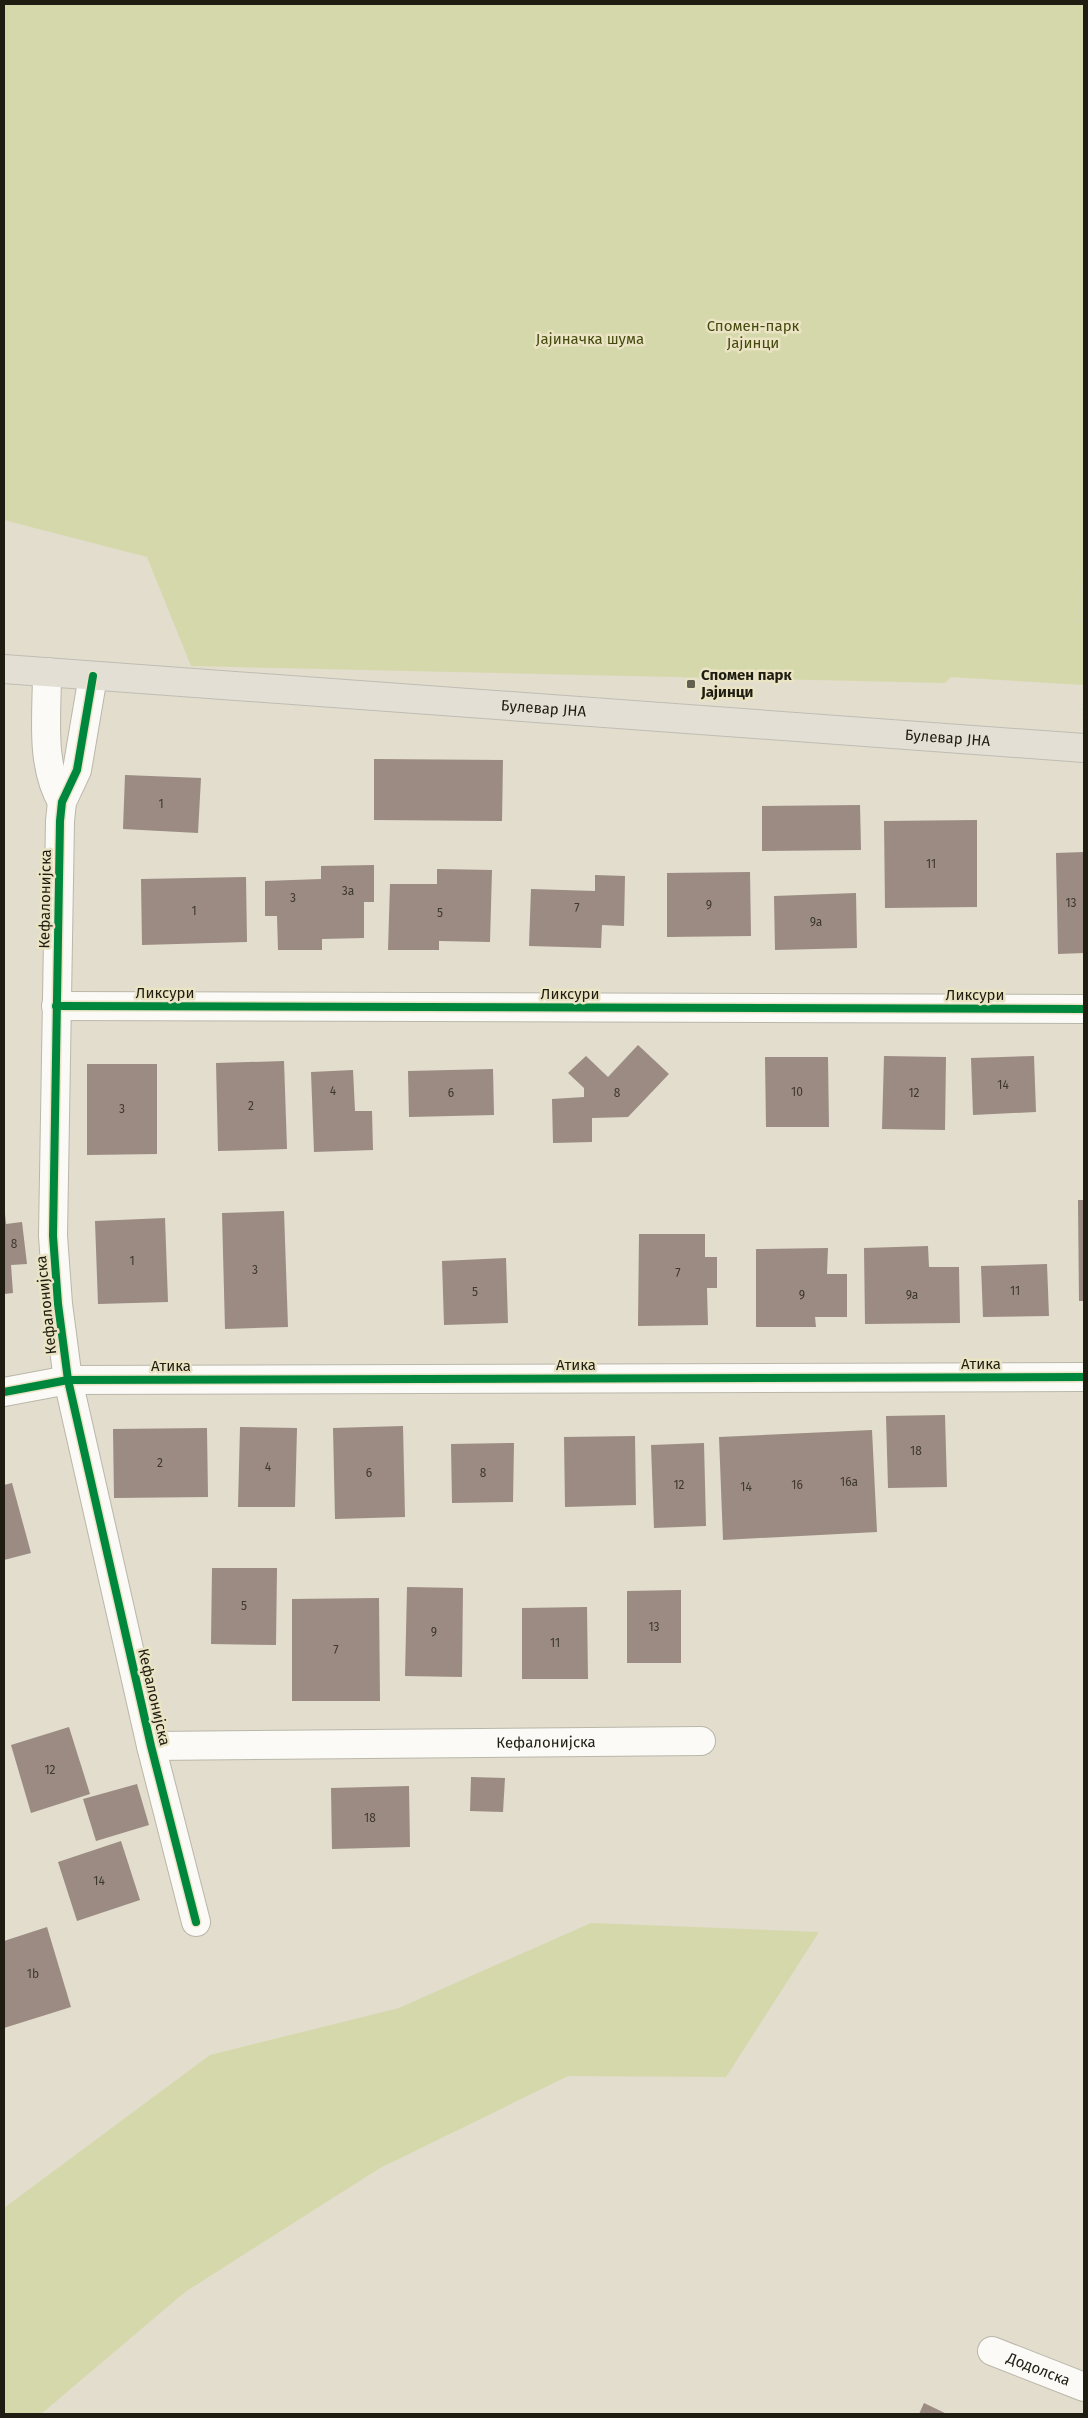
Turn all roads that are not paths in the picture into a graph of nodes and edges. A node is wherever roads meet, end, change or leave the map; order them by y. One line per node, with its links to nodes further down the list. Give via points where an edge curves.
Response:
1 (4, 669): 2 (main road, Булевар ЈНА)
2 (47, 672): 3 (main road, Булевар ЈНА); 5 (street, via 48,768)
3 (93, 676): 4 (main road, Булевар ЈНА); 5 (street, Кефалонијска, via 77,770)
4 (1084, 748)
5 (62, 802): 6 (street, Кефалонијска)
6 (56, 1006): 7 (street, Ликсури); 9 (street, Кефалонијска, via 53,1236)
7 (1084, 1009)
8 (1084, 1377): 9 (street, Атика)
9 (68, 1380): 10 (street, Атика); 12 (street, Кефалонијска)
10 (4, 1392)
11 (701, 1741): 12 (street, Кефалонијска)
12 (151, 1746): 13 (street, Кефалонијска)
13 (196, 1922)
14 (992, 2352): 15 (street, Додолска)
15 (1084, 2387)

